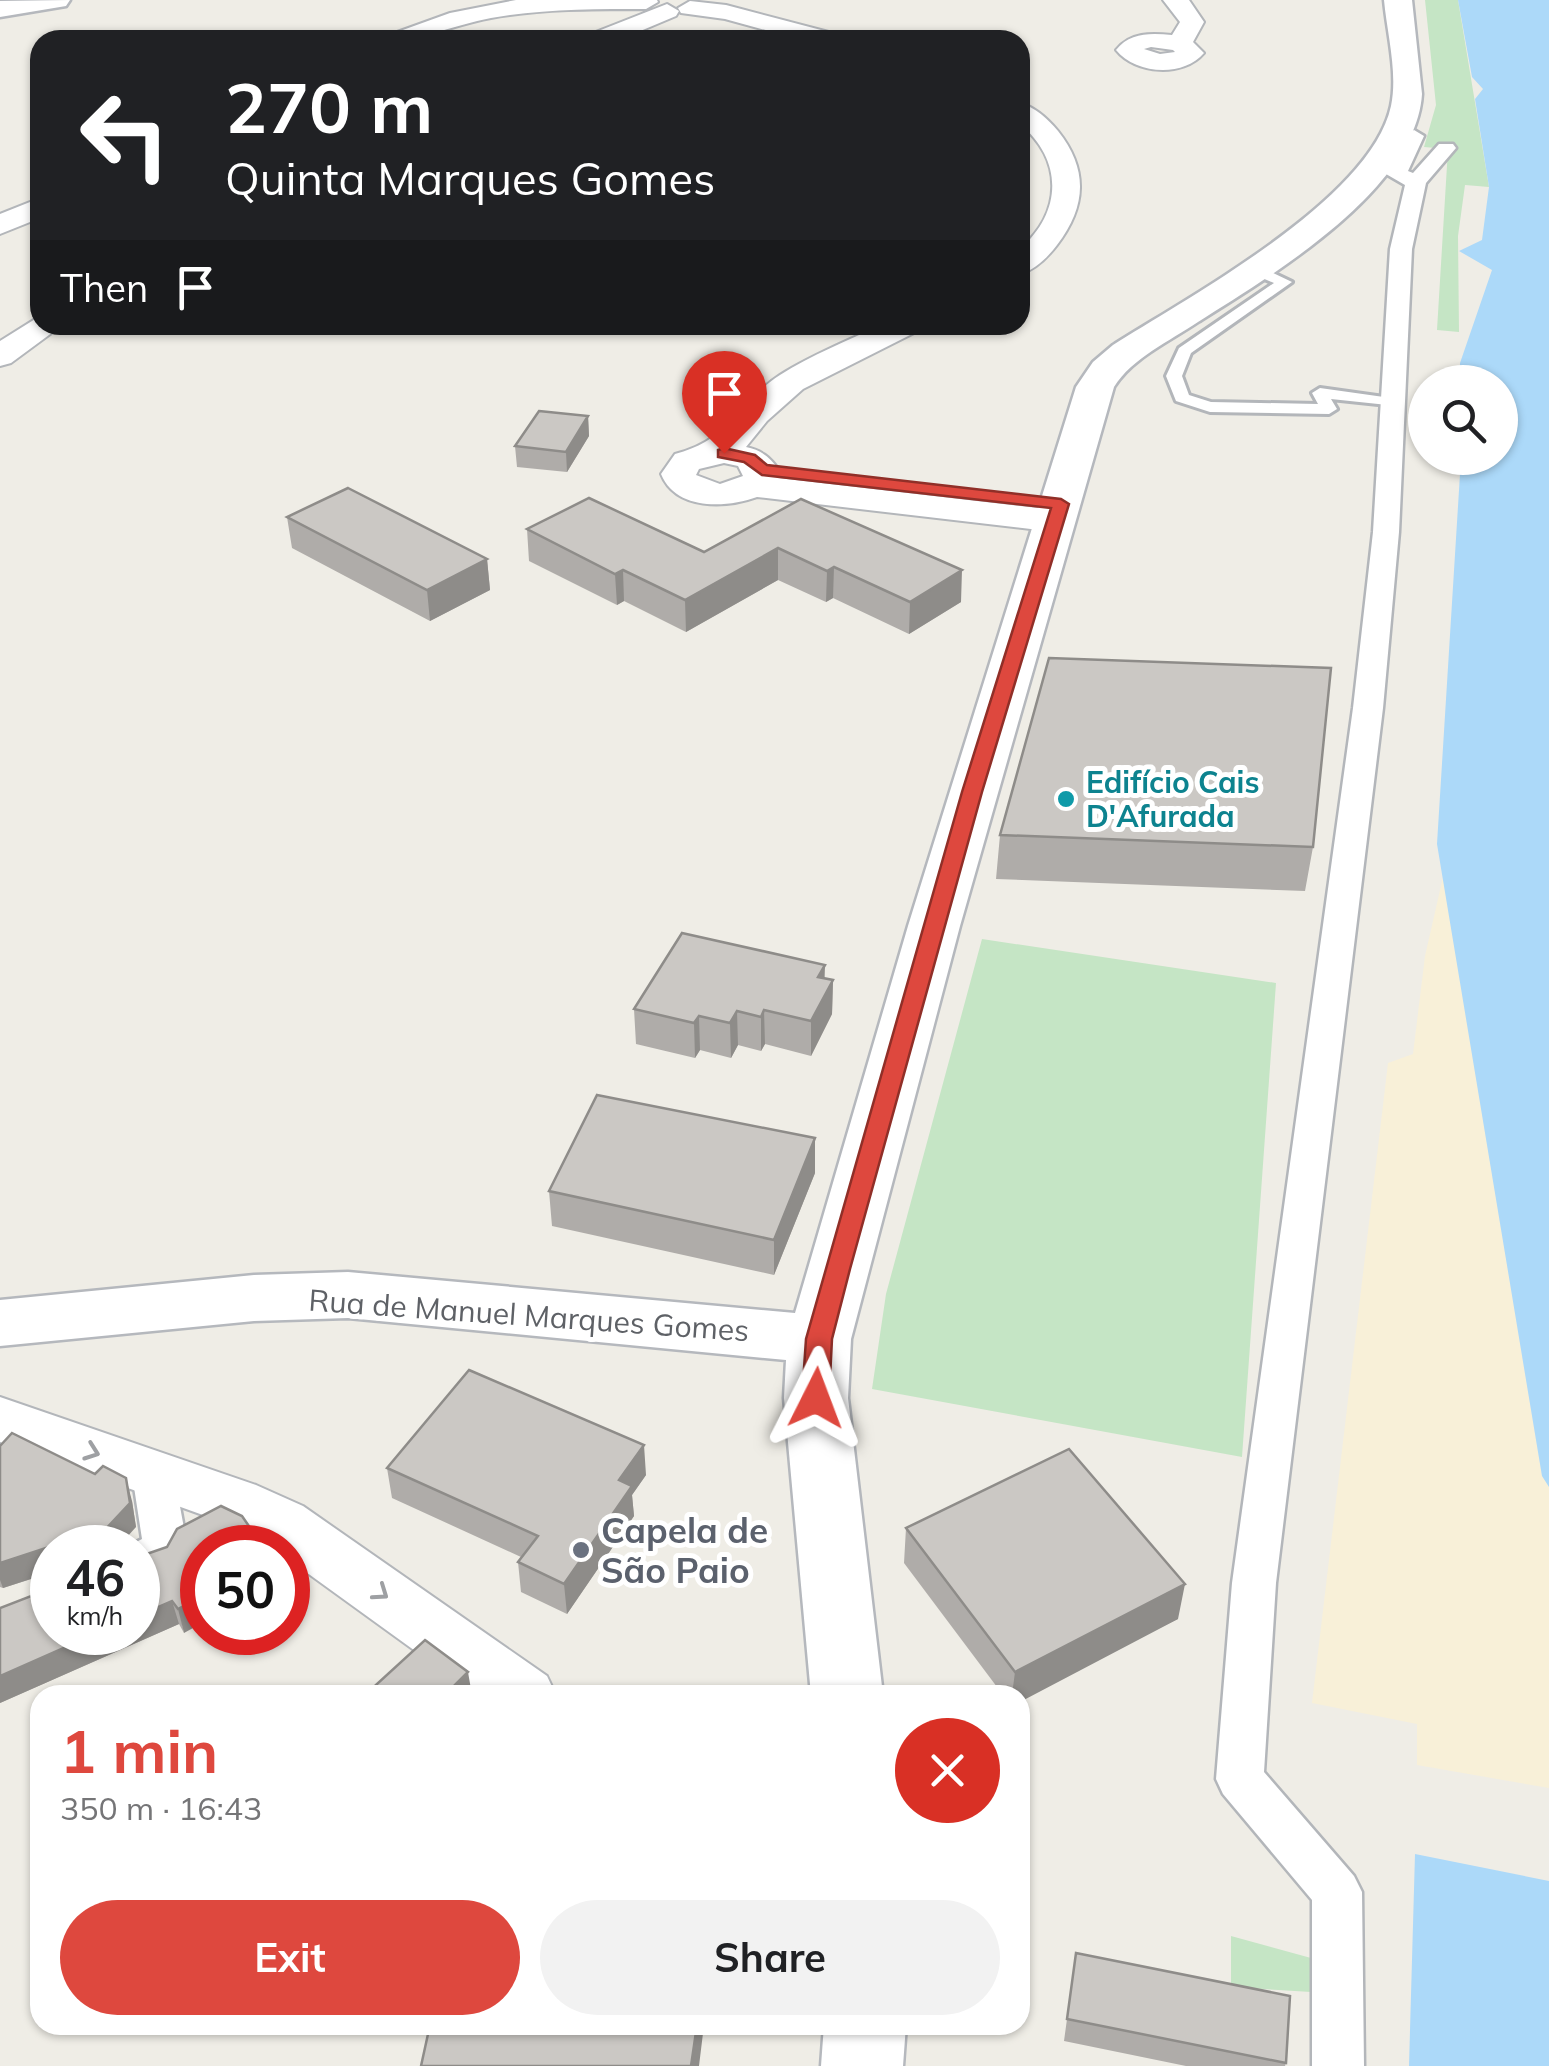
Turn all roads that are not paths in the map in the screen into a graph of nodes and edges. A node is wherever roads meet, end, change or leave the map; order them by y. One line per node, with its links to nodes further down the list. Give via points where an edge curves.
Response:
1 (56, 0): 6 (main road)
2 (1175, 0): 10 (street, via 1192,22)
3 (1398, 0): 18 (main road, via 1406,104 1396,142 1335,210)
4 (599, 1): 5 (street); 7 (street, via 494,9)
5 (680, 5): 8 (street); 9 (street)
6 (0, 8)
7 (422, 30)
8 (617, 30)
9 (788, 30)
10 (1180, 44)
11 (1030, 121): 17 (street, via 1057,147 1069,188 1060,224)
12 (1414, 136): 14 (street, via 1396,174)
13 (1446, 148): 14 (street)
14 (1416, 182): 22 (street, via 1401,249)
15 (30, 211): 16 (street)
16 (0, 225)
17 (1030, 254)
18 (1251, 268): 22 (lane, via 1285,282 1184,351 1174,376 1182,398 1210,407 1329,409 1320,393); 23 (main road, via 1106,370 1095,387)
19 (30, 334): 21 (street)
20 (885, 335): 23 (street, via 792,382 755,414 743,461)
21 (0, 356)
22 (1391, 403): 33 (street, via 1368,708 1254,1583 1240,1778 1337,1892)
23 (1058, 513): 25 (main road)
24 (0, 1323): 25 (main road, Rua de Manuel Marques Gomes, via 254,1298 348,1296)
25 (819, 1339): 30 (main road, via 816,1398)
26 (0, 1419): 27 (street, one-way to 27)
27 (152, 1474): 28 (street); 29 (street, one-way to 29, via 282,1523)
28 (160, 1547)
29 (511, 1685)
30 (846, 1685)
31 (865, 2035): 32 (main road)
32 (862, 2066)
33 (1338, 2066)

